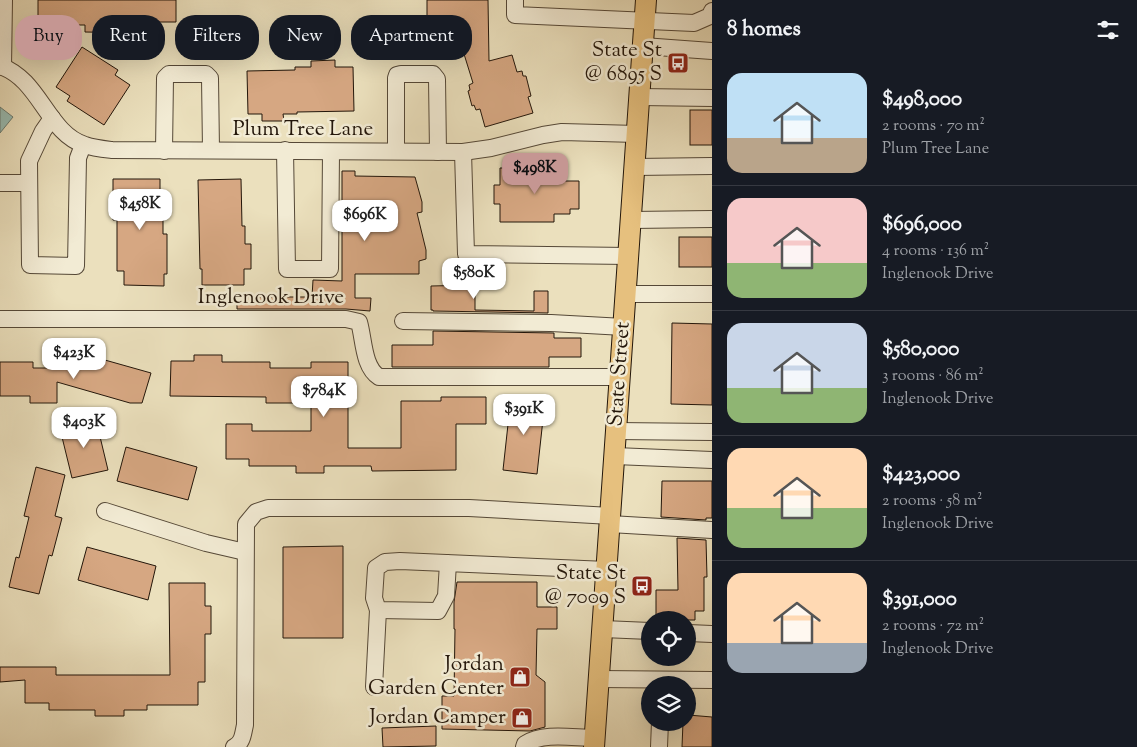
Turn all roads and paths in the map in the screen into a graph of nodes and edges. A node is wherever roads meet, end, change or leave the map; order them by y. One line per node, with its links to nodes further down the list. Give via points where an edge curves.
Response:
1 (4, 0): 8 (street)
2 (515, 0): 5 (street, via 515,15)
3 (646, 0): 5 (main road, State Street)
4 (712, 11): 5 (street, via 710,16 694,23)
5 (645, 21): 6 (main road, State Street)
6 (643, 46): 7 (street); 9 (main road, State Street)
7 (712, 51)
8 (2, 66): 11 (street, Plum Tree Lane, via 36,93)
9 (640, 97): 10 (street); 12 (main road, State Street)
10 (712, 98)
11 (52, 118): 13 (street, Plum Tree Lane); 24 (street, via 29,161)
12 (637, 134): 20 (street, Plum Tree Lane, via 562,132); 22 (main road, State Street)
13 (83, 145): 16 (street, Plum Tree Lane, via 112,150); 24 (street, via 78,158 76,266 30,265)
14 (211, 150): 15 (street, Plum Tree Lane); 16 (street, Plum Tree Lane); 16 (street, via 210,78 206,74 169,74 165,78)
15 (285, 150): 18 (street, Plum Tree Lane); 18 (street, via 287,269 330,269)
16 (164, 151)
17 (396, 151): 18 (street, Plum Tree Lane); 19 (street, Plum Tree Lane); 19 (street, via 397,75 433,74 437,79)
18 (330, 152)
19 (438, 152): 20 (street, Plum Tree Lane)
20 (463, 152): 27 (street, via 466,254)
21 (712, 166): 22 (street)
22 (635, 167): 26 (main road, State Street)
23 (0, 183): 24 (street)
24 (28, 183)
25 (712, 218): 26 (street)
26 (631, 220): 27 (main road, State Street)
27 (629, 256): 28 (main road, State Street)
28 (626, 294): 29 (street); 32 (main road, State Street)
29 (712, 294)
30 (0, 319): 33 (street, Inglenook Drive, via 346,319 359,322 366,355 374,374 379,377)
31 (404, 320): 32 (street)
32 (624, 327): 33 (main road, State Street)
33 (620, 377): 34 (main road, State Street)
34 (616, 430): 35 (street); 36 (main road, State Street)
35 (712, 432)
36 (615, 456): 37 (street); 39 (main road, State Street)
37 (712, 460)
38 (105, 511): 41 (street)
39 (610, 520): 40 (street); 41 (street, via 469,508 268,508 256,512 246,524); 43 (main road, State Street)
40 (712, 530)
41 (245, 552): 56 (street, via 245,725 238,745)
42 (448, 563): 43 (street); 44 (street, via 446,596 438,610); 44 (street, via 385,562 376,568 374,598)
43 (607, 570): 45 (main road, State Street)
44 (378, 610): 53 (street)
45 (602, 629): 46 (street); 49 (main road, State Street)
46 (641, 631)
47 (696, 633): 48 (street)
48 (712, 634)
49 (599, 679): 51 (street); 55 (main road, State Street)
50 (712, 680): 52 (street)
51 (641, 681)
52 (696, 681)
53 (374, 688)
54 (660, 731): 58 (street)
55 (594, 743): 57 (street, via 545,737 532,739)
56 (234, 747)
57 (524, 747)
58 (659, 747)

